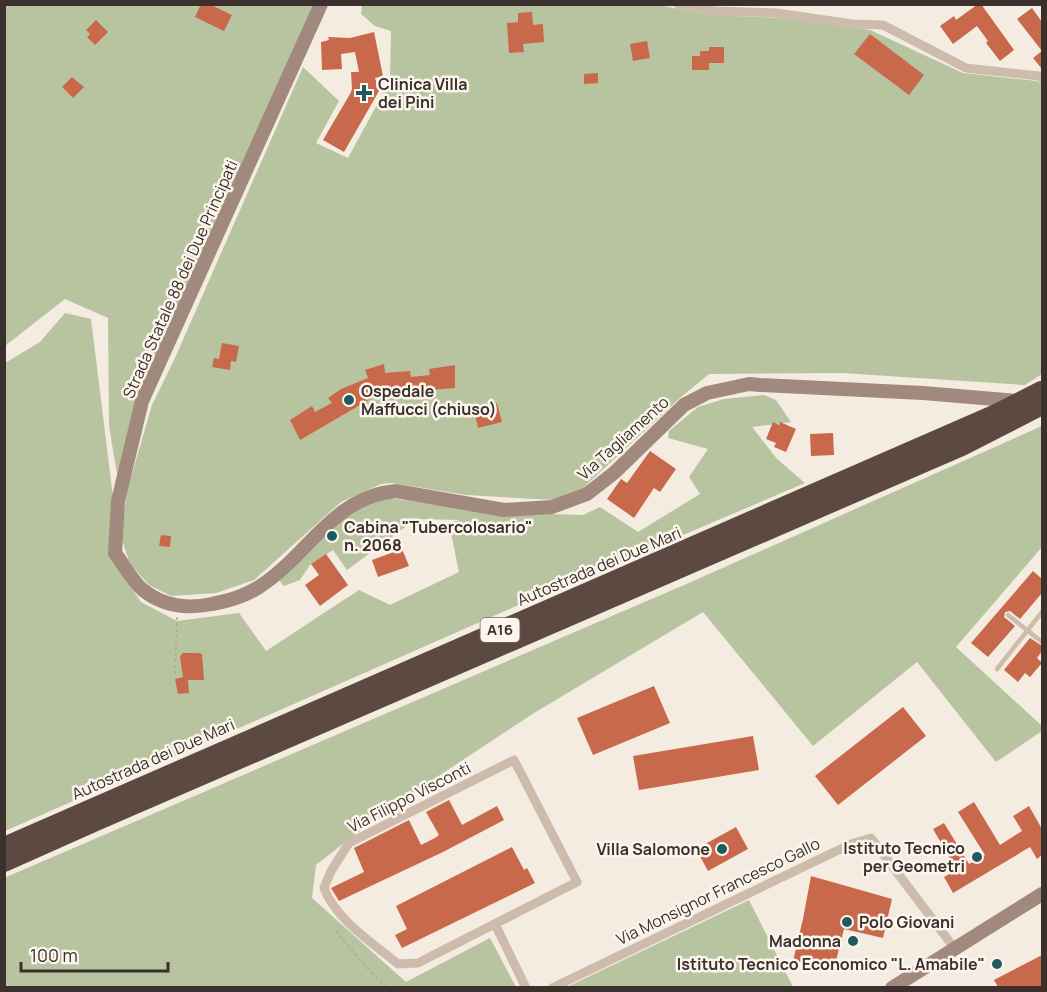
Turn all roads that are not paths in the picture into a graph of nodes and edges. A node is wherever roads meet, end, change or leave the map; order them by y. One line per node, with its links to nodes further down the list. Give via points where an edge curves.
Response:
1 (321, 4): 7 (main road, Strada Statale 88 dei Due Principati, via 142,401 118,501 115,554 142,590 177,607 194,608 233,600)
2 (678, 4): 4 (street, via 715,11)
3 (804, 4): 4 (street)
4 (805, 17): 5 (street, via 883,25 966,68)
5 (1042, 79)
6 (1042, 397): 7 (main road, Via Tagliamento, via 749,384 707,393 684,405 587,494 552,507 504,510 396,491 379,493 346,508); 13 (highway, Autostrada dei Due Mari / A16, bridge, via 996,413); 14 (highway, Autostrada dei Due Mari / A16, via 962,447)
7 (259, 587)
8 (1042, 612): 10 (lane)
9 (1008, 615): 10 (lane)
10 (1028, 631): 11 (lane); 12 (lane)
11 (1042, 642)
12 (997, 669)
13 (4, 846)
14 (4, 863)
15 (1042, 894): 17 (main road)
16 (495, 924): 16 (street, Via Filippo Visconti, via 577,882 514,760 349,843 324,888 328,900 352,925 398,964 418,963); 18 (street)
17 (955, 949): 19 (street, Via Monsignor Francesco Gallo, via 871,838 851,844); 20 (main road)
18 (526, 987)
19 (552, 987)
20 (892, 987)

